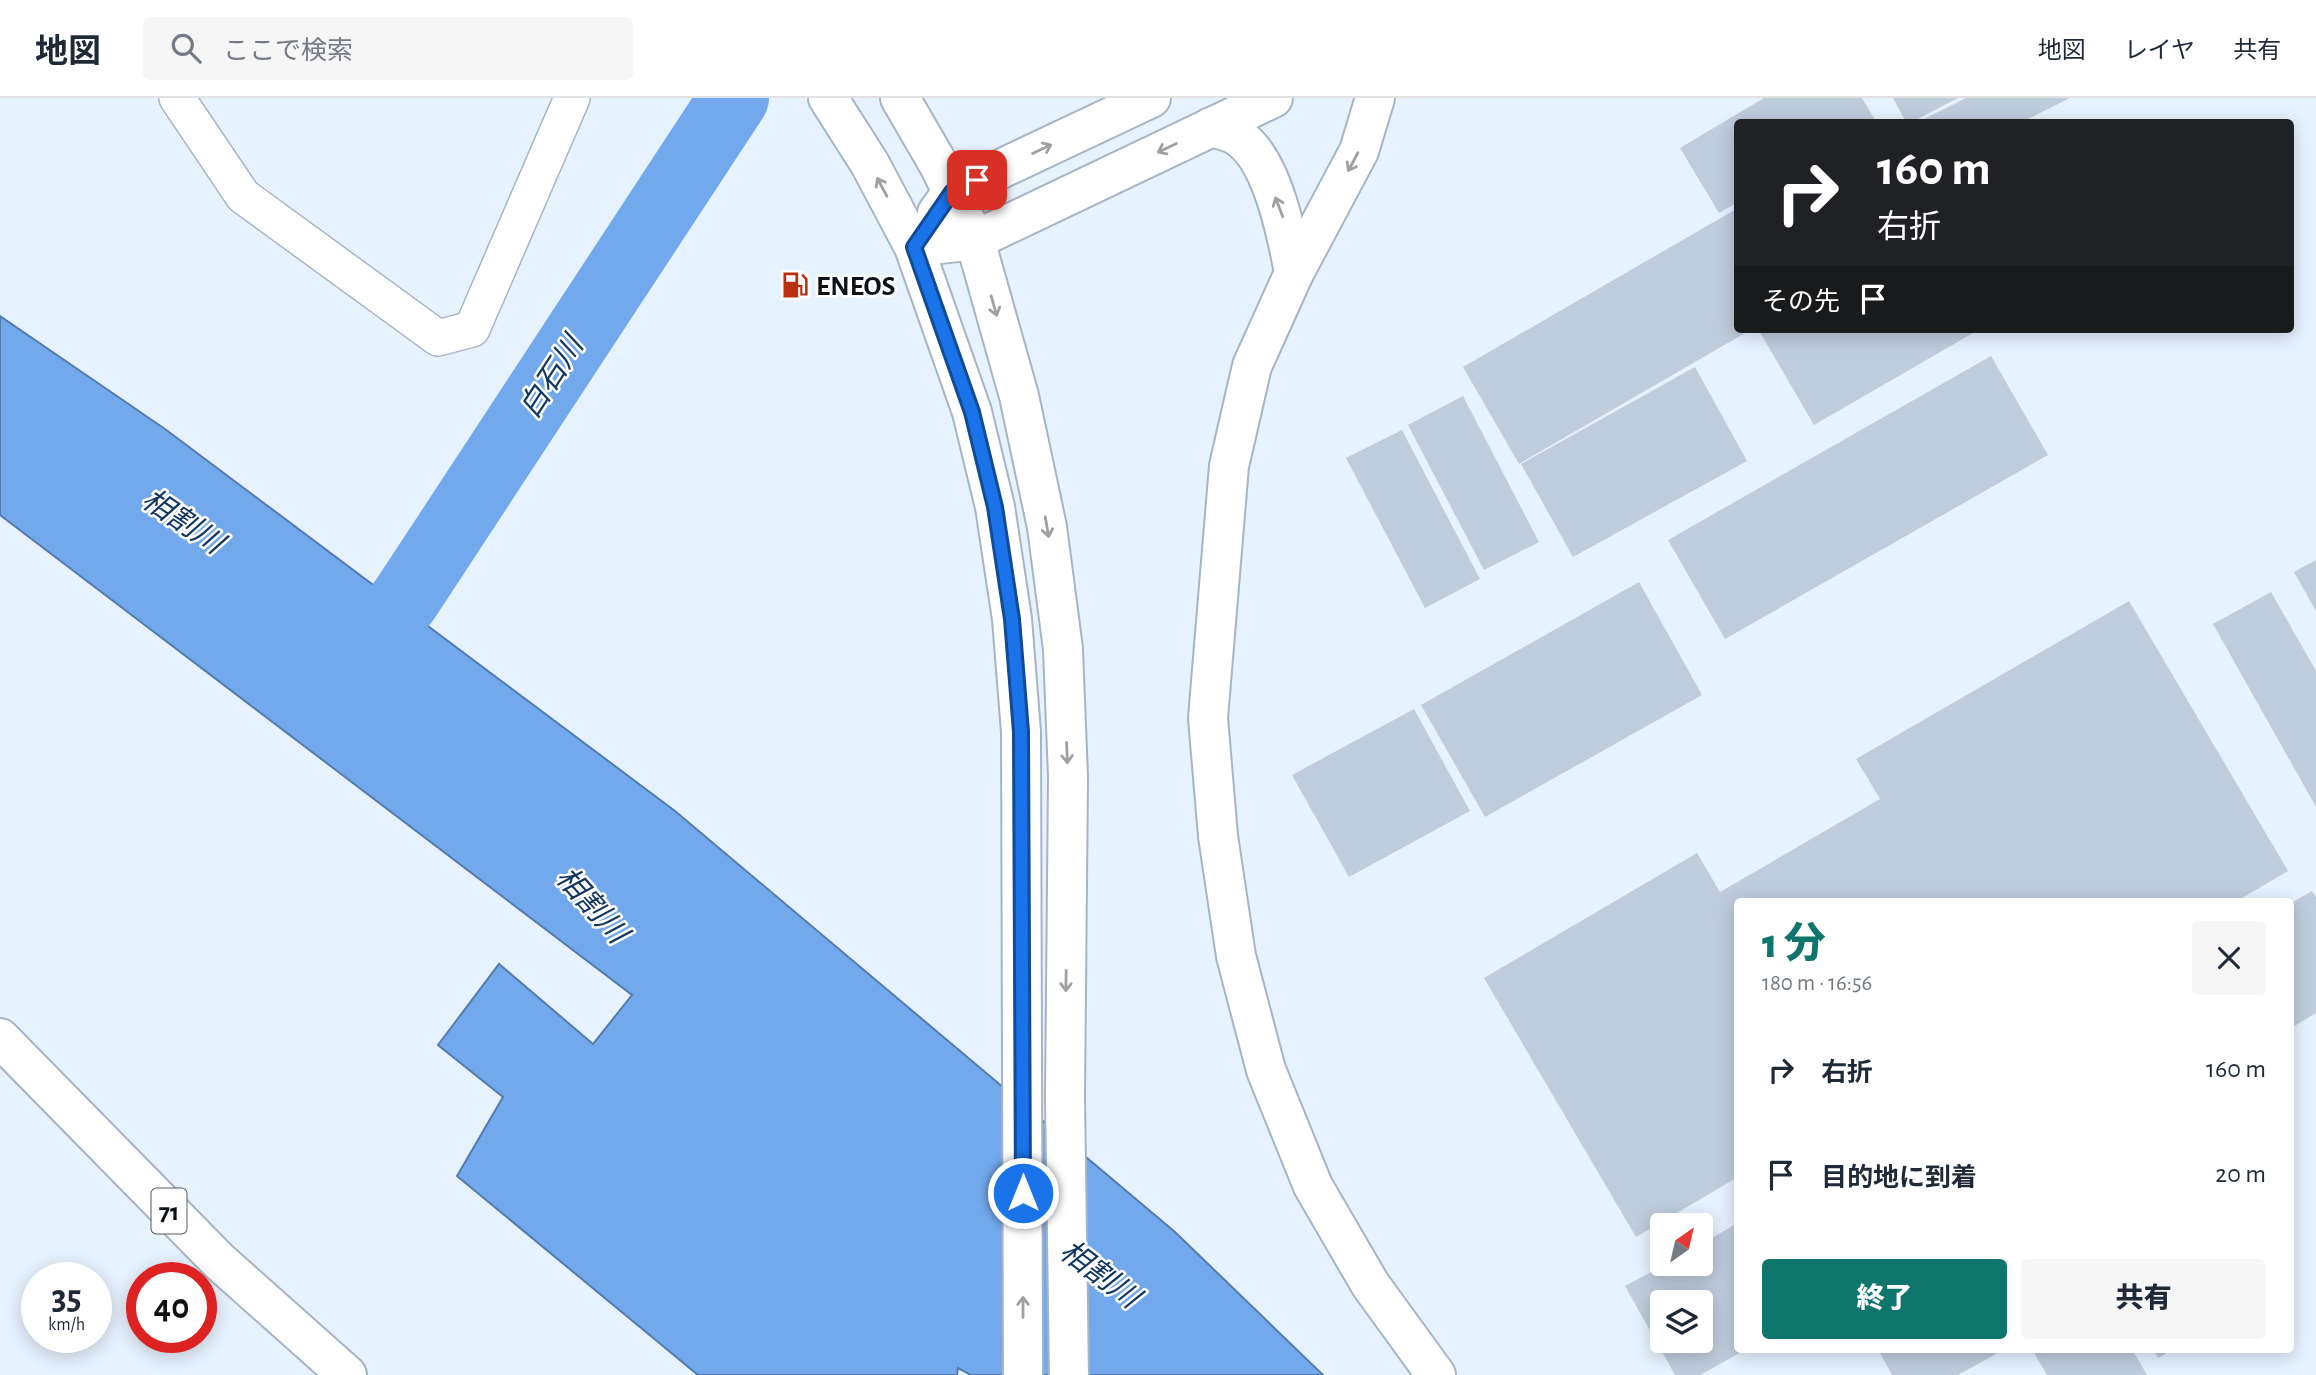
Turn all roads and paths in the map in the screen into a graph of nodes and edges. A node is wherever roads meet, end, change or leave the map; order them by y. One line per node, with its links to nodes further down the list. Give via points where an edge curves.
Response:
1 (177, 98): 2 (street, via 243,196 438,338 471,329)
2 (572, 98)
3 (828, 98): 11 (street, one-way to 3)
4 (900, 98): 9 (street)
5 (1152, 98): 9 (street, one-way to 5)
6 (1273, 98): 8 (street)
7 (1375, 98): 12 (street, one-way to 12, via 1359,151)
8 (1211, 127): 10 (street, one-way to 10); 12 (street, one-way to 8, via 1282,214 1260,162 1241,138)
9 (952, 192): 10 (street); 11 (street)
10 (975, 240): 11 (street); 16 (street, one-way to 16, via 1022,409 1047,527 1063,649 1068,777 1065,1097)
11 (914, 247): 15 (street, one-way to 11, via 1021,732 1012,619 995,507 972,412)
12 (1294, 273): 17 (street, via 1252,366 1229,466 1208,718 1218,836 1236,956 1266,1070 1313,1186 1370,1284)
13 (0, 1038): 14 (street, 71, via 219,1261)
14 (347, 1375)
15 (1023, 1375)
16 (1069, 1375)
17 (1436, 1375)

